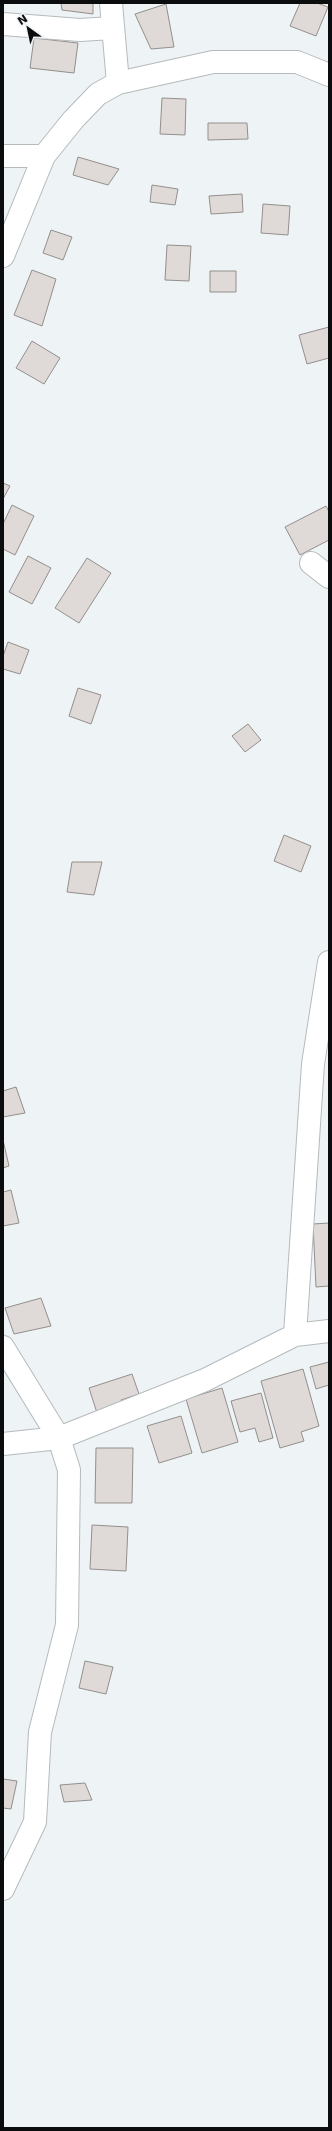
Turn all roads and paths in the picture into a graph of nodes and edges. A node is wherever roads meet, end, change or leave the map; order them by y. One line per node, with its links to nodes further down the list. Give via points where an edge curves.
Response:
1 (111, 3): 3 (street)
2 (3, 24): 3 (street, via 80,30)
3 (112, 28): 5 (street)
4 (329, 75): 5 (street, via 297,62 213,62)
5 (118, 83): 7 (street, via 98,94)
6 (3, 156): 7 (street)
7 (44, 156): 8 (street)
8 (3, 256)
9 (312, 563): 10 (street)
10 (329, 577)
11 (329, 962): 13 (street, via 313,1064)
12 (329, 1331): 13 (street)
13 (295, 1335): 15 (street, via 204,1380)
14 (3, 1347): 15 (street)
15 (59, 1438): 16 (street); 17 (street, via 69,1470 67,1625 40,1732 35,1822)
16 (3, 1444)
17 (3, 1889)

